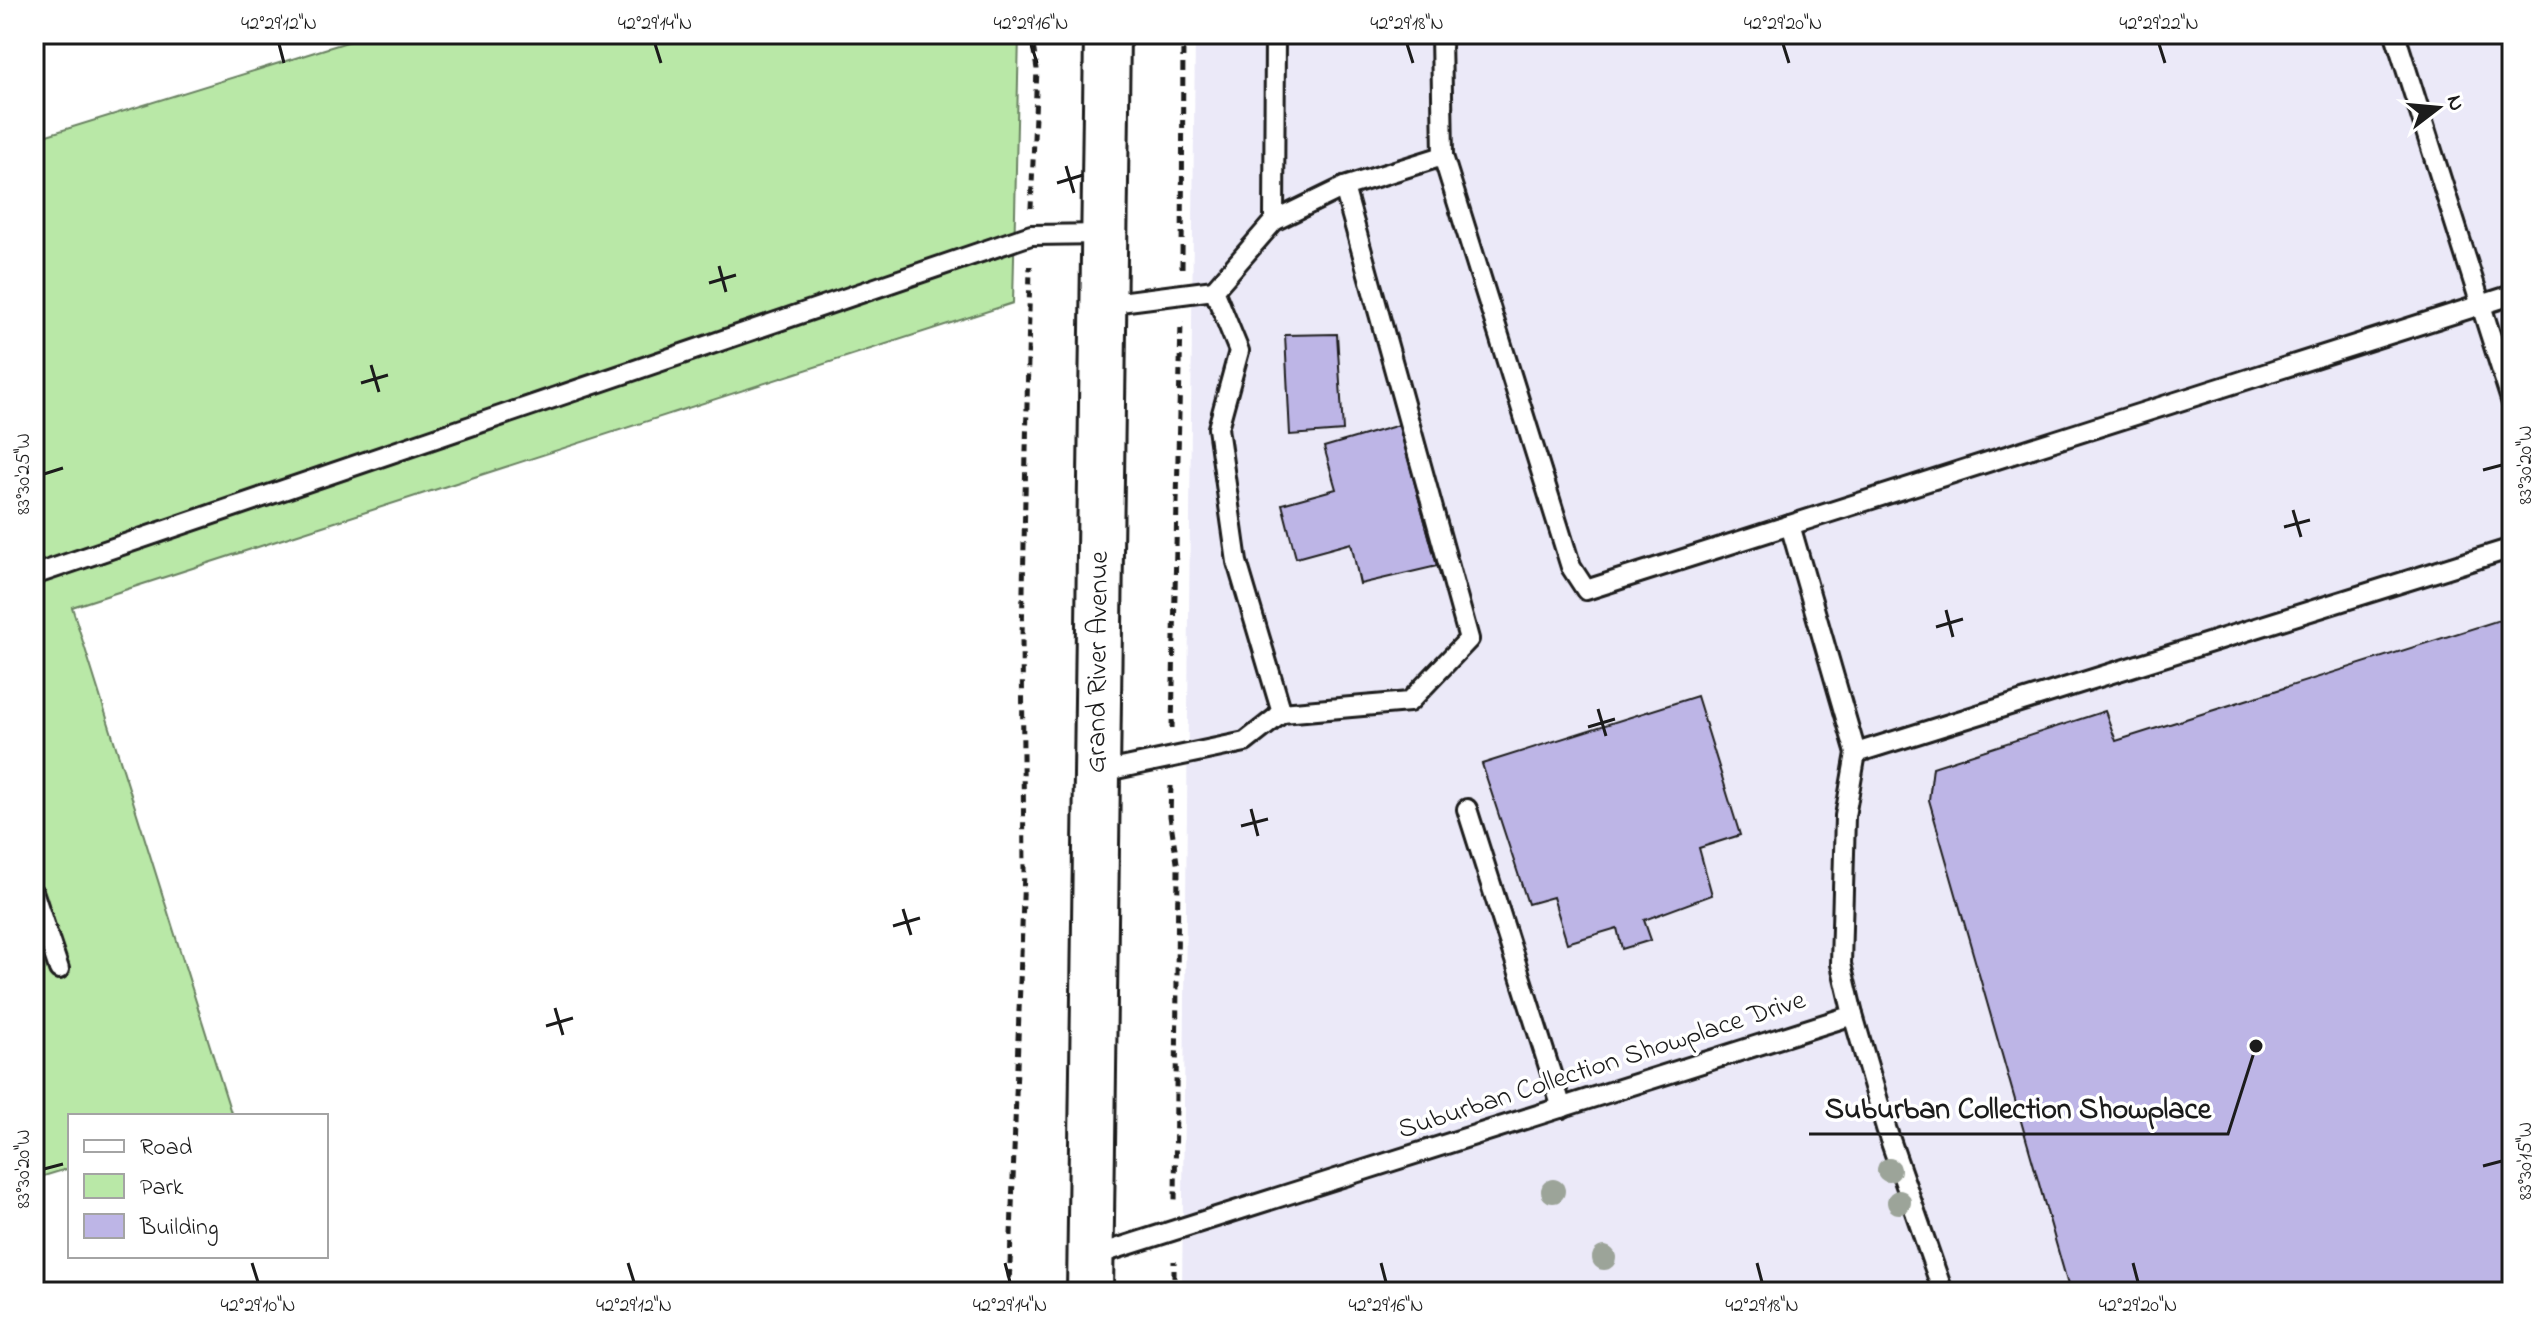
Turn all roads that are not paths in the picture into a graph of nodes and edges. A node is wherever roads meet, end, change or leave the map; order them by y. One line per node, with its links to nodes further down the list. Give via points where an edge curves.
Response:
1 (1107, 34): 8 (main road, Grand River Avenue)
2 (1275, 34): 7 (lane)
3 (1441, 34): 5 (lane)
4 (2395, 34): 12 (lane)
5 (1443, 156): 6 (lane); 14 (lane, via 1571,567 1586,590)
6 (1344, 187): 7 (lane); 17 (lane, via 1469,639 1409,702)
7 (1274, 221): 9 (lane)
8 (1105, 234): 11 (main road, Grand River Avenue); 16 (lane, via 1031,235)
9 (1214, 290): 11 (lane); 17 (lane, via 1239,351 1218,428 1237,562)
10 (2512, 295): 12 (lane)
11 (1104, 304): 19 (main road, Grand River Avenue)
12 (2482, 305): 13 (lane); 14 (lane)
13 (2512, 403)
14 (1790, 525): 18 (lane)
15 (2512, 548): 18 (lane)
16 (34, 575)
17 (1282, 713): 19 (lane, via 1245,742)
18 (1856, 753): 23 (lane, via 1845,816 1841,964)
19 (1097, 773): 25 (main road, Grand River Avenue)
20 (1467, 809): 24 (lane)
21 (34, 894): 22 (lane)
22 (59, 969)
23 (1853, 1015): 24 (lane, Suburban Collection Showplace Drive); 26 (lane)
24 (1562, 1108): 25 (lane, Suburban Collection Showplace Drive, via 1174,1230)
25 (1090, 1274)
26 (1943, 1292)

